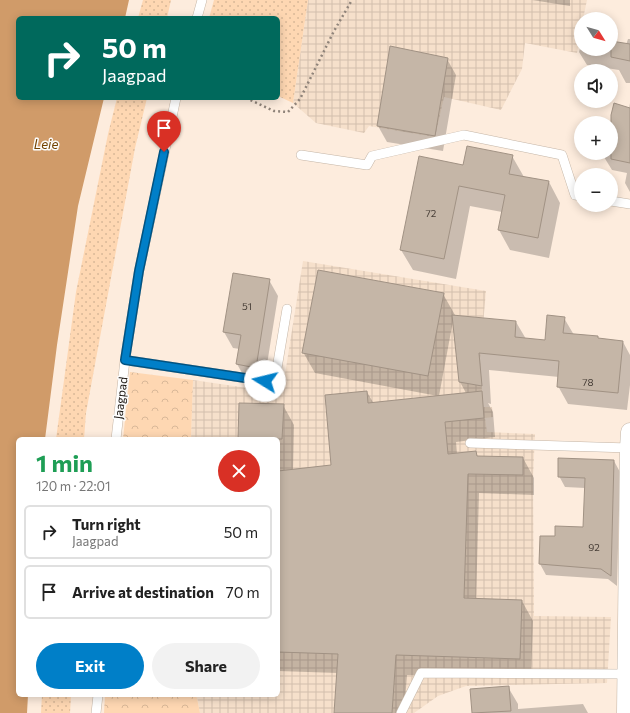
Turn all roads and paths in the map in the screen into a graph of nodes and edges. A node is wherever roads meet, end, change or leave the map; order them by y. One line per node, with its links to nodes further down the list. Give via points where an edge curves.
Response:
1 (202, 0): 3 (lane)
2 (352, 0): 5 (path, via 300,99 288,112 274,111)
3 (198, 16)
4 (176, 100): 11 (lane, Jaagpad, via 139,271)
5 (250, 100)
6 (301, 155): 7 (lane, via 367,165 372,156 464,135 562,155)
7 (574, 192)
8 (618, 202): 9 (lane)
9 (630, 204)
10 (287, 309): 11 (lane, via 276,374 265,381)
11 (125, 360): 12 (lane, Jaagpad)
12 (116, 437)
13 (629, 440): 14 (lane); 15 (street)
14 (470, 443)
15 (628, 600): 16 (street)
16 (626, 674): 19 (lane, via 421,673); 20 (street)
17 (98, 697): 18 (lane)
18 (96, 713)
19 (401, 713)
20 (626, 713)

